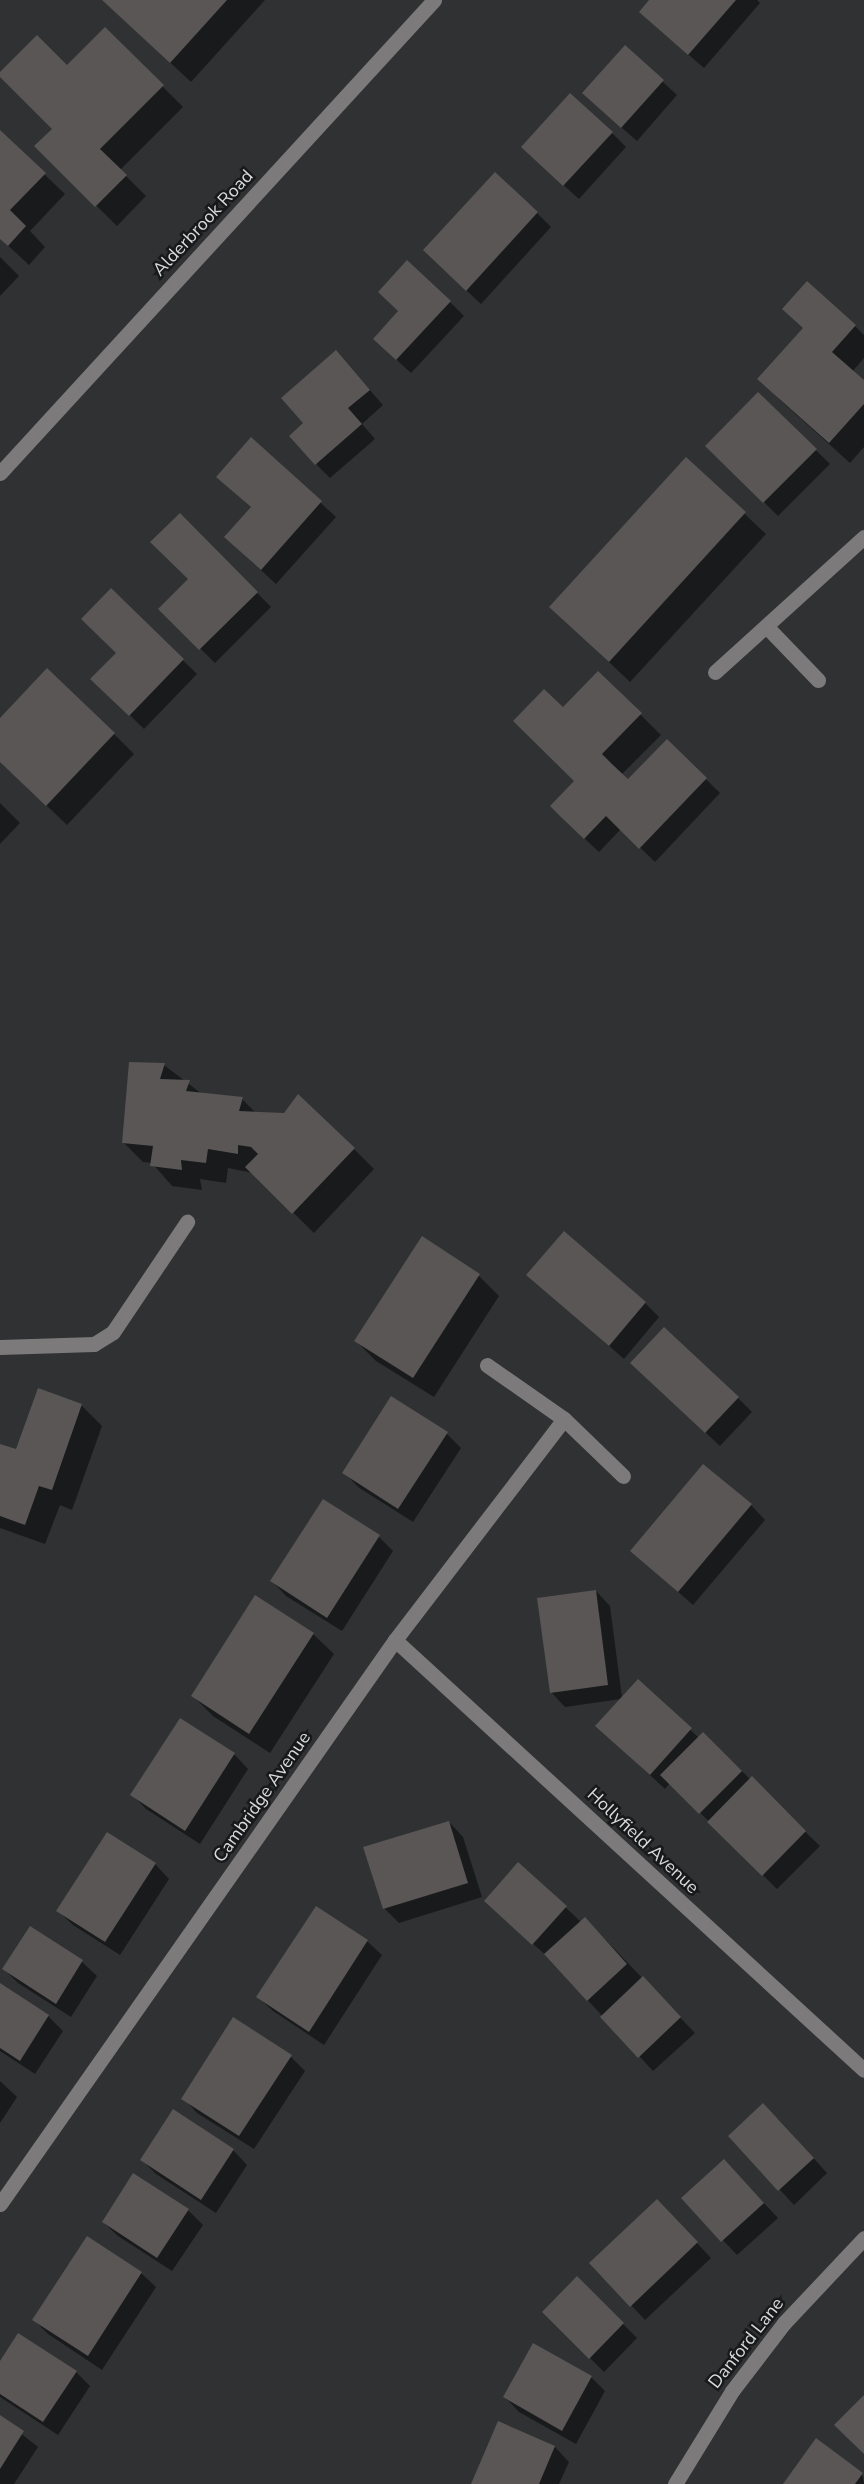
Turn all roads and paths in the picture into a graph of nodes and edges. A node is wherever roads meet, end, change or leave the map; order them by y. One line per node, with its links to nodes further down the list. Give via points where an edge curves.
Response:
1 (434, 0): 2 (street, Alderbrook Road)
2 (0, 473)
3 (864, 537): 4 (street)
4 (766, 626): 5 (street); 6 (street)
5 (715, 672)
6 (818, 680)
7 (187, 1222): 8 (street, via 113,1332 94,1344)
8 (0, 1347)
9 (487, 1365): 10 (street)
10 (564, 1419): 11 (street); 12 (street, Cambridge Avenue)
11 (623, 1476)
12 (395, 1640): 13 (street, Hollyfield Avenue); 14 (street, Cambridge Avenue)
13 (864, 2070)
14 (0, 2204)
15 (864, 2238): 16 (street, Danford Lane, via 784,2323 738,2382)
16 (675, 2484)

